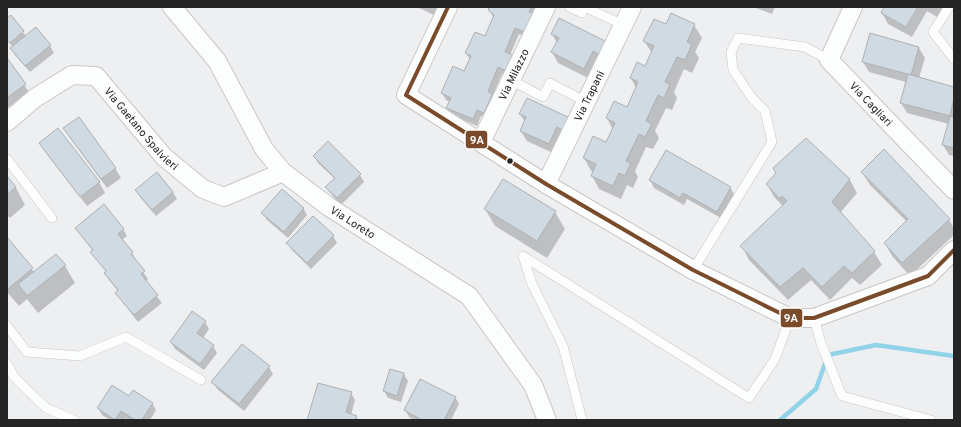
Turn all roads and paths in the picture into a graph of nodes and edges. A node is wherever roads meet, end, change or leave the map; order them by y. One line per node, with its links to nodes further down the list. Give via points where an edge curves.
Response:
1 (172, 7): 17 (street, Via Loreto, via 217,61 264,149)
2 (448, 7): 15 (street, via 406,95)
3 (546, 7): 12 (street, Via Milazzo)
4 (569, 7): 5 (lane, via 582,13)
5 (585, 7): 9 (lane)
6 (632, 7): 9 (street, Via Trapani)
7 (853, 7): 11 (street)
8 (949, 7): 10 (lane, via 933,32)
9 (623, 25): 13 (street, Via Trapani)
10 (954, 59)
11 (829, 60): 19 (street, Via Cagliari); 22 (lane, via 805,47 738,38 731,52 733,70 752,98 765,111 772,142)
12 (511, 80): 13 (lane, via 543,97 550,83); 15 (street, Via Milazzo)
13 (586, 102): 18 (street, Via Trapani)
14 (7, 122): 17 (street, Via Gaetano Spalvieri, via 35,98 72,75 96,76 164,157 203,189 224,197)
15 (481, 142): 18 (street)
16 (7, 159): 20 (lane)
17 (283, 172): 29 (street, Via Loreto, via 329,206 469,296 533,385)
18 (546, 184): 22 (street)
19 (954, 190)
20 (52, 218)
21 (954, 250): 24 (street, via 928,276)
22 (693, 270): 23 (street)
23 (790, 318): 24 (street); 30 (lane, via 775,359 749,398 523,256 532,284 563,346)
24 (814, 318): 31 (lane, via 820,343 842,396)
25 (7, 326): 27 (lane, via 27,352 80,356 126,337)
26 (7, 364): 28 (lane, via 14,377 46,408)
27 (201, 380)
28 (74, 420)
29 (548, 420)
30 (582, 420)
31 (931, 420)

